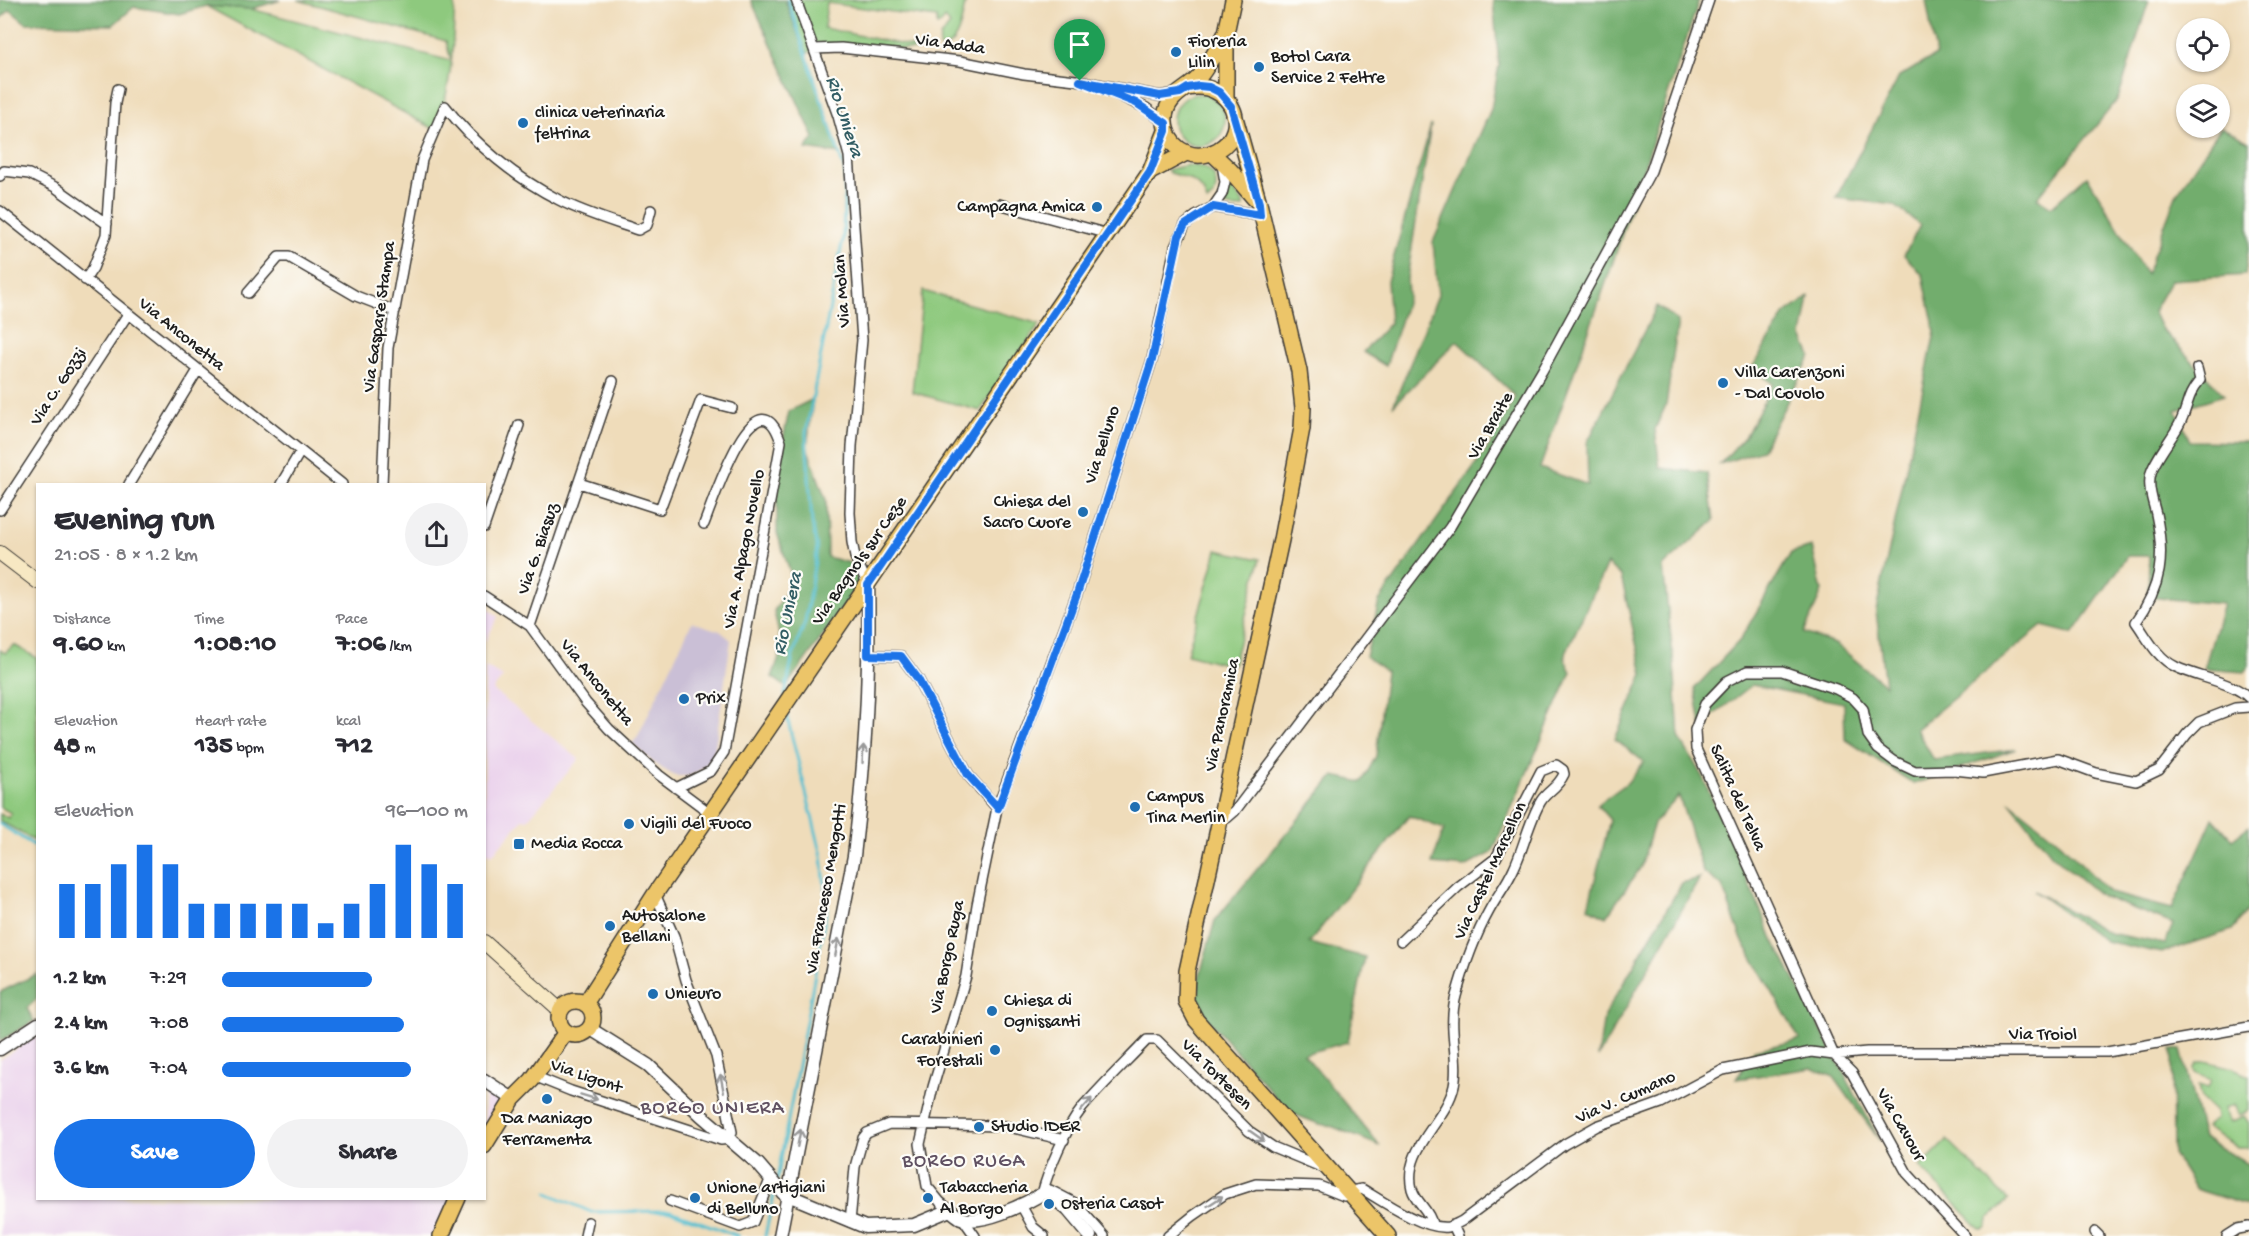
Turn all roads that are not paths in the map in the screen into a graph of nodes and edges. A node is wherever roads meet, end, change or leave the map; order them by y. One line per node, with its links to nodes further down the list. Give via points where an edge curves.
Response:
1 (796, 0): 5 (street, Via Molan)
2 (1233, 0): 4 (main road)
3 (1709, 0): 52 (street, Via Braite, via 1651,171 1542,371 1450,527 1235,811)
4 (1226, 33): 8 (main road, via 1200,76); 9 (main road)
5 (814, 49): 6 (street, Via Adda, via 842,48 960,60); 43 (street, Via Molan, via 849,156 862,340 850,513 855,557)
6 (1080, 81): 8 (street, Via Adda, via 1160,96); 11 (street, Via Adda, via 1136,103)
7 (118, 89): 21 (street)
8 (1184, 90): 9 (main road, via 1209,87); 11 (main road, via 1167,108)
9 (1227, 99): 10 (main road)
10 (1234, 114): 13 (main road, via 1230,138); 18 (main road, Via Panoramica)
11 (1166, 127): 12 (main road, via 1177,147); 14 (main road, Via Bagnols sur Ceze)
12 (1186, 153): 13 (main road); 14 (main road, Via Bagnols sur Ceze)
13 (1216, 157): 17 (street, via 1225,182); 18 (main road, Via Panoramica)
14 (1150, 172): 22 (main road, Via Bagnols sur Ceze)
15 (0, 176): 21 (street, via 4,171 29,174 55,187)
16 (999, 204): 22 (street)
17 (1213, 207): 18 (street); 50 (street, Via Belluno, via 1185,225 1175,247 1152,360 1077,594)
18 (1260, 209): 52 (main road, Via Panoramica, via 1299,371 1304,408 1281,540)
19 (651, 210): 25 (street, Via Gaspare Stampa, via 647,225 638,230 561,202 523,180 458,123 445,106 422,160)
20 (0, 212): 23 (street, Via Anconetta)
21 (107, 224): 23 (street, via 106,235)
22 (1108, 234): 43 (main road, Via Bagnols sur Ceze)
23 (85, 280): 26 (street, Via Anconetta)
24 (248, 293): 25 (street, via 279,258 289,257 356,296)
25 (395, 311): 36 (street, Via Gaspare Stampa, via 388,348)
26 (128, 314): 28 (street, Via Anconetta); 38 (street, Via C. Gozzi)
27 (2197, 368): 47 (street, via 2200,380 2189,393 2181,422 2151,472 2162,561 2154,591 2136,622 2157,654 2174,667 2237,687)
28 (198, 370): 32 (street, Via Anconetta); 33 (street)
29 (613, 381): 37 (street, Via G. Biasuz)
30 (732, 408): 37 (street, via 701,400 660,509)
31 (519, 425): 39 (street)
32 (300, 452): 34 (street); 35 (street, Via Anconetta)
33 (130, 483)
34 (281, 483)
35 (341, 483)
36 (382, 483)
37 (579, 483): 45 (street, Via G. Biasuz)
38 (0, 510)
39 (486, 521)
40 (704, 524): 49 (street, Via A. Alpago Novello, via 741,435 754,423 767,420 782,442 724,752 711,771)
41 (0, 553): 42 (main road)
42 (36, 580)
43 (868, 585): 46 (street, Via Francesco Mengotti); 51 (main road, Via Bagnols sur Ceze)
44 (486, 597): 45 (street, Via Anconetta)
45 (530, 626): 49 (street, Via Anconetta, via 609,729)
46 (868, 655): 50 (street, via 901,656 918,679 968,775); 75 (street, Via Francesco Mengotti, one-way to 46, via 854,856)
47 (2249, 698)
48 (2249, 707): 63 (street, Salita del Telva, via 2235,708 2199,722 2159,770 2136,781 2096,773 2058,759 1983,773 1915,771 1878,749 1868,735 1863,710 1853,698 1782,671 1748,671 1727,681 1705,704 1695,730 1696,749)
49 (676, 788): 51 (street, Via Anconetta)
50 (998, 808): 67 (street, Via Borgo Ruga, via 966,976)
51 (710, 813): 53 (main road, Via Bagnols sur Ceze)
52 (1220, 821): 71 (main road, Via Panoramica, via 1187,971 1186,1001 1196,1020)
53 (655, 894): 56 (main road, Via Bagnols sur Ceze); 68 (street, one-way to 53, via 732,1132 716,1056)
54 (1401, 941): 83 (street, Via Castel Marcellon, via 1458,887 1496,858 1541,771 1556,765 1563,770 1559,785 1542,800 1507,882 1484,920 1455,999 1454,1086 1448,1105 1419,1145 1412,1167 1412,1188)
55 (486, 944): 57 (main road)
56 (585, 1004): 57 (main road, via 574,1001); 60 (main road, via 592,1017)
57 (561, 1011): 61 (main road, via 560,1025)
58 (36, 1025): 62 (street)
59 (2249, 1027): 63 (street, Via Troiol, via 2107,1052)
60 (589, 1028): 61 (main road, via 576,1035); 68 (street, via 648,1065)
61 (566, 1032): 64 (main road)
62 (0, 1049)
63 (1834, 1055): 84 (street, Via V. Cumano, via 1811,1052 1722,1070 1661,1103 1597,1126 1556,1149); 96 (street, Via Cavour, via 1852,1073 1907,1173)
64 (534, 1076): 66 (main road); 68 (street, Via Ligont, one-way to 68, via 721,1140)
65 (486, 1081): 66 (street)
66 (513, 1099): 70 (main road)
67 (923, 1125): 69 (street, via 1005,1126); 79 (street, Via Borgo Ruga, via 920,1144 927,1186); 82 (street, via 889,1124 863,1138 855,1167)
68 (730, 1139): 72 (street)
69 (1064, 1140): 71 (street, Via Tortesen, one-way to 71, via 1083,1108 1152,1039 1249,1131 1273,1147); 73 (street, Via Tortesen)
70 (486, 1143)
71 (1333, 1172): 74 (main road, Via Panoramica)
72 (770, 1179): 75 (street); 77 (street, via 753,1222 747,1226 740,1227)
73 (1047, 1190): 78 (street); 91 (street); 92 (street, via 1075,1203)
74 (1350, 1191): 83 (street, via 1362,1189 1391,1207); 93 (street, one-way to 74, via 1225,1194 1256,1184 1319,1186 1344,1196); 94 (main road, Via Panoramica)
75 (785, 1194): 82 (street); 88 (street, Via Francesco Mengotti)
76 (457, 1200): 86 (main road)
77 (670, 1201)
78 (1021, 1205): 80 (street, via 1004,1213); 90 (street, via 1033,1227)
79 (950, 1210): 80 (street); 82 (street, via 914,1225 865,1227)
80 (963, 1219): 89 (street)
81 (588, 1222): 87 (street)
82 (850, 1222)
83 (1432, 1224): 84 (street)
84 (1453, 1225): 95 (street)
85 (2249, 1227): 97 (street)
86 (441, 1236)
87 (585, 1236)
88 (780, 1236)
89 (975, 1236)
90 (1044, 1236)
91 (1090, 1236)
92 (1104, 1236)
93 (1168, 1236)
94 (1388, 1236)
95 (1458, 1236)
96 (1965, 1236)
97 (2227, 1236)

